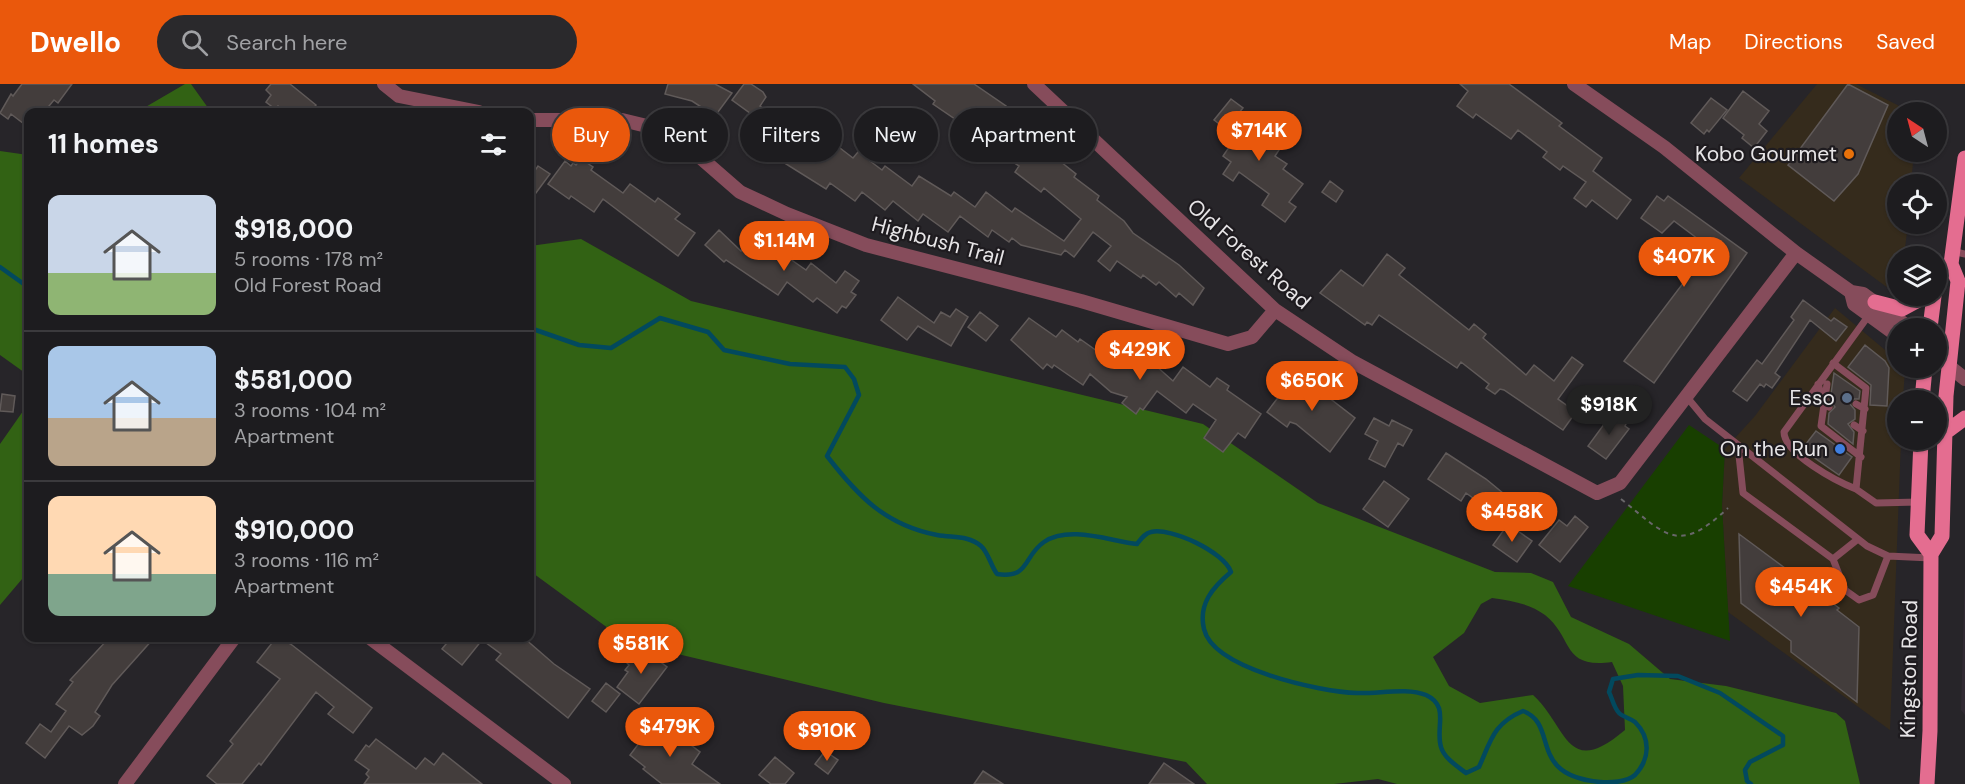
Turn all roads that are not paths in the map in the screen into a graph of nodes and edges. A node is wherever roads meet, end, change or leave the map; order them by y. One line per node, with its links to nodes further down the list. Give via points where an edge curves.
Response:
1 (384, 84): 4 (street, via 399,96)
2 (1034, 84): 11 (street, Old Forest Road)
3 (1574, 84): 7 (street, via 1664,147)
4 (459, 108)
5 (534, 120): 11 (street, Highbush Trail, via 622,120 651,127 686,145 740,192 866,245 1228,344 1252,337)
6 (1964, 168): 8 (main road, Kingston Road)
7 (1796, 253): 10 (street, via 1851,292 1863,294); 19 (street)
8 (1956, 256): 14 (main road, Kingston Road, via 1958,281)
9 (1912, 306): 10 (main road)
10 (1872, 309): 12 (street); 13 (street); 15 (lane)
11 (1275, 310): 19 (street, Old Forest Road, via 1353,362 1597,493 1620,483)
12 (1891, 318)
13 (1887, 325)
14 (1947, 339)
15 (1833, 363): 18 (lane); 21 (lane, via 1866,388)
16 (1947, 363): 17 (street)
17 (1965, 379)
18 (1824, 383): 29 (lane, via 1827,405 1821,426); 30 (lane, via 1786,427 1784,437 1789,446 1833,480)
19 (1686, 396): 26 (lane, via 1705,419)
20 (1856, 404): 21 (lane)
21 (1864, 409): 24 (lane)
22 (1965, 418): 25 (main road)
23 (1854, 425): 24 (lane)
24 (1863, 431): 29 (lane)
25 (1947, 431)
26 (1738, 446): 32 (lane); 35 (lane, via 1743,493)
27 (1921, 450): 31 (main road, Kingston Road)
28 (1945, 450): 34 (main road, Kingston Road, via 1942,536)
29 (1861, 457): 30 (lane)
30 (1856, 489): 31 (lane, via 1876,503)
31 (1919, 502): 34 (main road, Kingston Road, via 1917,535)
32 (1858, 539): 33 (lane); 35 (lane)
33 (1888, 556): 34 (lane); 35 (lane, via 1873,595 1859,600 1845,590)
34 (1931, 556): 40 (main road, Kingston Road)
35 (1833, 559)
36 (231, 642): 38 (street)
37 (375, 642): 39 (street)
38 (125, 784)
39 (564, 784)
40 (1927, 784)

